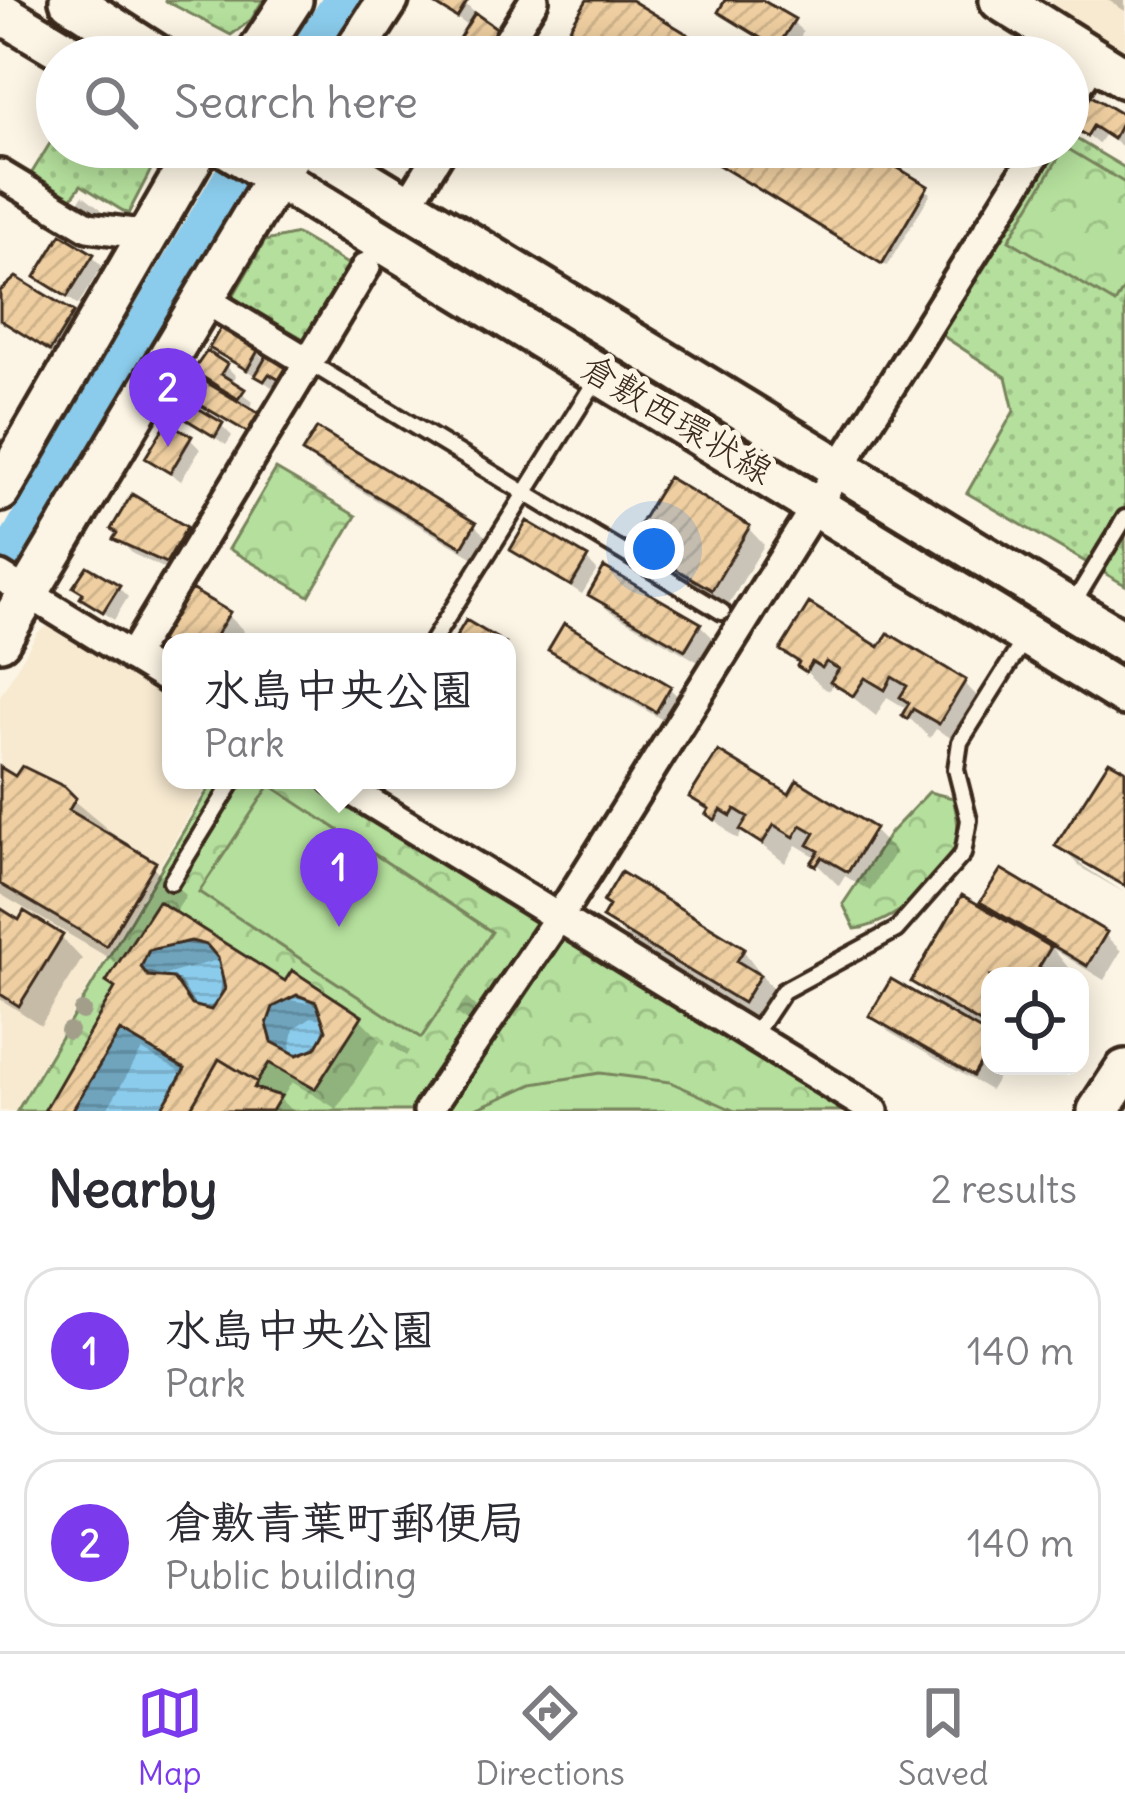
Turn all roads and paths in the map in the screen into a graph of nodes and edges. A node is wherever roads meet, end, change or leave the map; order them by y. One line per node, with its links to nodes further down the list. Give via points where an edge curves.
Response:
1 (70, 0): 8 (main road)
2 (292, 0): 9 (main road)
3 (388, 0): 10 (main road)
4 (534, 0): 11 (street)
5 (1000, 0): 12 (main road)
6 (0, 12): 7 (main road)
7 (40, 36)
8 (126, 36)
9 (269, 36)
10 (365, 36)
11 (511, 36)
12 (1058, 36)
13 (187, 168): 21 (main road)
14 (251, 168): 23 (main road)
15 (275, 168): 25 (main road, 倉敷西環状線)
16 (347, 168): 20 (main road, 倉敷西環状線)
17 (429, 168): 20 (street)
18 (1027, 168): 26 (street)
19 (0, 174): 21 (street, via 88,227)
20 (408, 204): 26 (main road, 倉敷西環状線)
21 (148, 235): 27 (main road)
22 (366, 267): 24 (street)
23 (201, 297): 24 (street); 31 (main road)
24 (310, 363): 28 (lane); 38 (street)
25 (601, 373): 28 (lane); 29 (main road, 倉敷西環状線)
26 (841, 470): 29 (street); 32 (main road, 倉敷西環状線)
27 (0, 491)
28 (524, 491): 33 (lane); 34 (lane)
29 (819, 506): 35 (main road, 倉敷西環状線); 44 (street)
30 (1125, 518): 32 (lane)
31 (12, 584): 36 (main road); 38 (street)
32 (1070, 608): 37 (main road, 倉敷西環状線)
33 (722, 612)
34 (437, 633)
35 (1029, 633): 40 (main road, 倉敷西環状線); 45 (lane, via 960,742 956,769 969,820 963,854 896,930 783,992)
36 (0, 640)
37 (1125, 642)
38 (131, 657): 39 (street)
39 (162, 676)
40 (1125, 695)
41 (228, 789): 43 (lane)
42 (349, 789): 44 (street)
43 (170, 882)
44 (559, 917): 45 (street); 46 (street)
45 (753, 1036): 47 (street)
46 (428, 1111)
47 (874, 1111)

